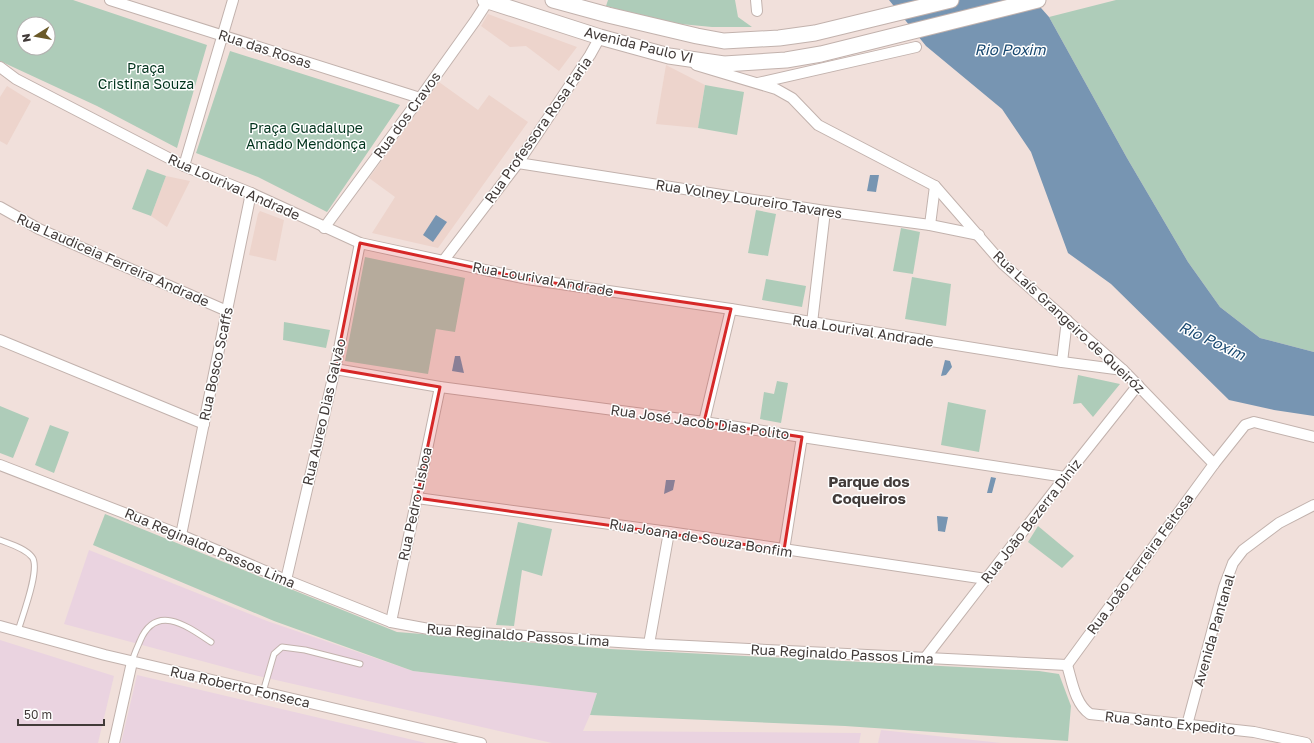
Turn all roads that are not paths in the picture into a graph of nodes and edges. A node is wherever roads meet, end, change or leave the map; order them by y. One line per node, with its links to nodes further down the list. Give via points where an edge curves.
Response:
1 (110, 0): 9 (street, Rua das Rosas)
2 (233, 0): 9 (street)
3 (486, 0): 10 (main road, Avenida Paulo VI); 15 (street, Rua dos Cravos, via 475,21)
4 (552, 0): 6 (main road, Avenida Paulo VI, via 724,41 815,33)
5 (756, 0): 8 (street)
6 (951, 0)
7 (1038, 0): 12 (main road, Avenida Paulo VI, via 821,54 786,60 724,64)
8 (757, 11)
9 (222, 36): 15 (street, Rua das Rosas); 17 (street)
10 (600, 37): 12 (main road, Avenida Paulo VI); 16 (street, Rua Professora Rosa Faria)
11 (916, 47): 14 (street)
12 (669, 56): 14 (street, Rua Laís Grangeiro de Queiróz)
13 (0, 67): 17 (street, Rua Lourival Andrade, via 16,79)
14 (756, 83): 18 (street, Rua Laís Grangeiro de Queiróz, via 792,98 818,125)
15 (420, 98): 23 (street, Rua dos Cravos)
16 (518, 163): 21 (street, Rua Volney Loureiro Tavares); 26 (street, Rua Professora Rosa Faria)
17 (184, 166): 19 (street, Rua Lourival Andrade)
18 (935, 186): 22 (street); 24 (street, Rua Laís Grangeiro de Queiróz)
19 (251, 193): 23 (street, Rua Lourival Andrade); 28 (street, Rua Bosco Scaffs)
20 (0, 207): 28 (street, Rua Laudiceia Ferreira Andrade, via 39,229)
21 (825, 211): 22 (street, Rua Volney Loureiro Tavares); 30 (street)
22 (930, 225): 24 (street, Rua Volney Loureiro Tavares)
23 (324, 228): 25 (street, Rua Lourival Andrade)
24 (979, 235): 29 (street, Rua Laís Grangeiro de Queiróz, via 1003,264)
25 (360, 243): 26 (street, Rua Lourival Andrade); 33 (street, Rua Aureo Dias Galvão)
26 (444, 260): 27 (street, Rua Lourival Andrade, via 527,279)
27 (731, 309): 30 (street, Rua Lourival Andrade); 37 (street)
28 (228, 311): 38 (street, Rua Bosco Scaffs)
29 (1067, 320): 32 (street); 34 (street, Rua Laís Grangeiro de Queiróz)
30 (812, 323): 32 (street, Rua Lourival Andrade)
31 (0, 340): 38 (street)
32 (1062, 362): 34 (street, Rua Lourival Andrade)
33 (335, 369): 36 (street, Rua José Jacob Dias Polito); 51 (street, Rua Aureo Dias Galvão)
34 (1123, 370): 35 (street, Rua Laís Grangeiro de Queiróz)
35 (1138, 385): 41 (street, Rua Laís Grangeiro de Queiróz); 43 (street, Rua João Bezerra Diniz)
36 (440, 387): 37 (street, Rua José Jacob Dias Polito); 44 (street, Rua Pedro Lisboa)
37 (704, 422): 39 (street, Rua José Jacob Dias Polito)
38 (204, 424): 47 (street, Rua Bosco Scaffs)
39 (802, 437): 43 (street, Rua José Jacob Dias Polito); 49 (street)
40 (1314, 437): 41 (street, Rua João Ferreira Feitosa, via 1254,422 1249,423)
41 (1214, 464): 60 (street, Rua João Ferreira Feitosa)
42 (0, 465): 47 (street, Rua Reginaldo Passos Lima)
43 (1065, 477): 50 (street, Rua João Bezerra Diniz)
44 (417, 498): 46 (street, Rua Joana de Souza Bonfim); 52 (street, Rua Pedro Lisboa)
45 (1314, 505): 62 (street, Avenida Pantanal, via 1279,523 1243,550 1233,563 1224,587)
46 (669, 532): 49 (street, Rua Joana de Souza Bonfim); 56 (street)
47 (181, 535): 51 (street, Rua Reginaldo Passos Lima)
48 (0, 540): 54 (lane, via 24,550 32,556 35,564)
49 (784, 550): 50 (street, Rua Joana de Souza Bonfim)
50 (986, 579): 57 (street, Rua João Bezerra Diniz)
51 (286, 580): 52 (street, Rua Reginaldo Passos Lima)
52 (391, 622): 56 (street, Rua Reginaldo Passos Lima, via 434,630)
53 (0, 626): 54 (street, Rua Roberto Fonseca)
54 (18, 631): 58 (street, Rua Roberto Fonseca)
55 (211, 642): 58 (lane, via 182,624 164,620 145,629)
56 (649, 644): 57 (street, Rua Reginaldo Passos Lima)
57 (925, 658): 60 (street, Rua Reginaldo Passos Lima)
58 (132, 662): 61 (street, Rua Roberto Fonseca); 63 (street)
59 (360, 664): 61 (lane, via 282,647 274,654)
60 (1067, 665): 62 (street, Rua Santo Expedito, via 1083,710 1090,714)
61 (263, 692): 64 (street, Rua Roberto Fonseca)
62 (1187, 725): 65 (street, Rua Santo Expedito, via 1254,732)
63 (114, 743)
64 (481, 743)
65 (1306, 743)

